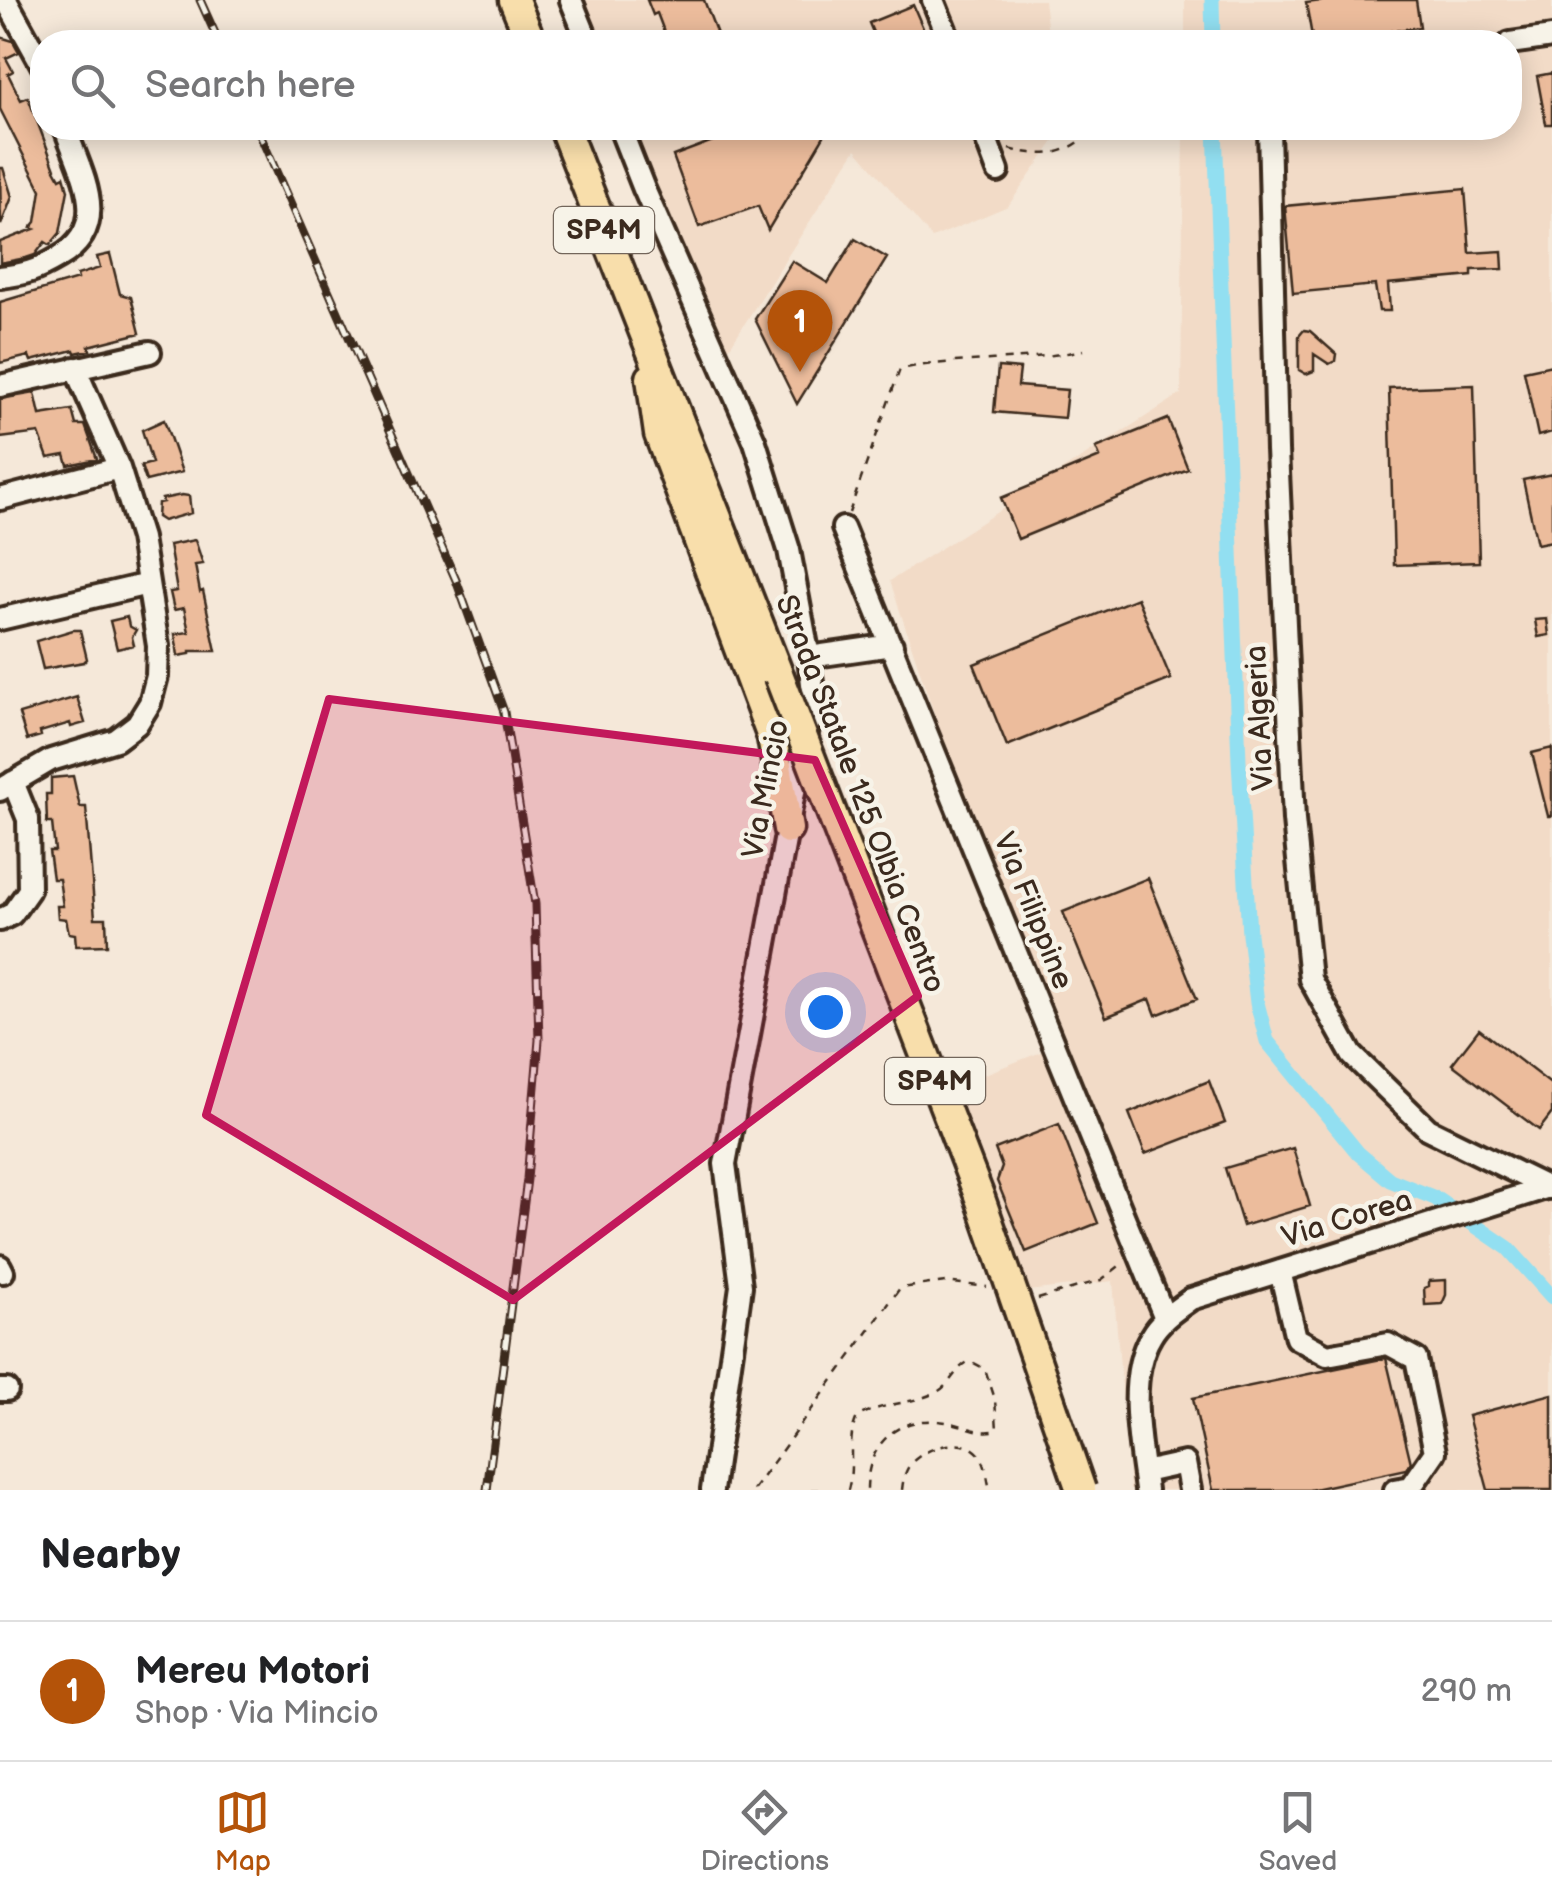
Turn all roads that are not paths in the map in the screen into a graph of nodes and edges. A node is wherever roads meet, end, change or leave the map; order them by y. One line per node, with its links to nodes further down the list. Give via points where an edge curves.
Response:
1 (6, 0): 10 (street)
2 (514, 0): 5 (main road)
3 (572, 0): 6 (street)
4 (934, 0): 7 (street)
5 (526, 30)
6 (583, 30)
7 (945, 30)
8 (1552, 37): 9 (street)
9 (1522, 41)
10 (30, 43)
11 (69, 140): 17 (street, via 91,222 74,249 31,274)
12 (569, 140): 18 (main road, Strada Statale 125 Olbia Centro / SP4M)
13 (625, 140): 28 (street, Via Mincio, via 755,442 789,550)
14 (986, 140): 16 (street)
15 (1270, 140): 32 (street, Via Algeria, via 1294,820 1310,979 1352,1056 1428,1129)
16 (998, 171)
17 (0, 277)
18 (644, 332): 30 (main road, via 659,434 772,737); 37 (main road, Strada Statale 125 Olbia Centro / SP4M, bridge, via 980,1198)
19 (150, 352): 20 (street)
20 (75, 368): 21 (street); 22 (street)
21 (0, 386)
22 (120, 468): 23 (street); 25 (street)
23 (0, 499)
24 (843, 528): 27 (street, Via Filippine)
25 (148, 584): 26 (street); 29 (street, via 157,676 137,724 116,740 51,760)
26 (0, 619)
27 (892, 644): 28 (street); 34 (street, Via Filippine)
28 (809, 657): 30 (street, Via Mincio, via 814,701)
29 (6, 786): 31 (street, via 28,819 29,890)
30 (788, 829): 36 (street, Via Mincio, via 725,1164 741,1286)
31 (0, 920)
32 (1550, 1187): 33 (street, Via Corea)
33 (1280, 1271): 34 (street, Via Corea, via 1191,1298); 39 (street, via 1296,1338 1327,1355 1388,1344 1416,1358 1435,1452 1411,1487)
34 (1165, 1318): 35 (street, via 1135,1376)
35 (1145, 1481): 38 (street, via 1185,1463)
36 (712, 1490)
37 (1081, 1490)
38 (1190, 1490)
39 (1396, 1490)

